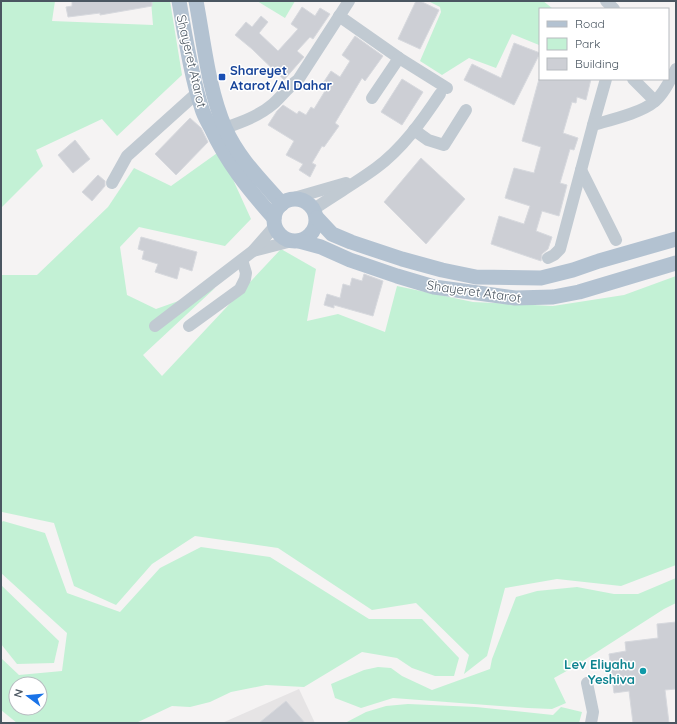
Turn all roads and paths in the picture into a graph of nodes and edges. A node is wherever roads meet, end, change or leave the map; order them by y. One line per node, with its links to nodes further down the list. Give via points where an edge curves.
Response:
1 (178, 1): 9 (main road, Shayeret Atarot)
2 (196, 1): 14 (main road, Shayeret Atarot, via 213,90)
3 (349, 1): 4 (street)
4 (340, 16): 5 (street); 14 (street, via 298,80 273,104 254,117)
5 (399, 58): 10 (street); 15 (street, via 443,91)
6 (676, 69): 11 (street)
7 (606, 80): 13 (street)
8 (634, 80): 11 (street)
9 (197, 93): 18 (street, via 127,156); 21 (main road, Shayeret Atarot, via 218,145)
10 (372, 98)
11 (656, 101): 13 (street, via 637,111)
12 (466, 110): 15 (street, via 444,144 428,140)
13 (593, 125): 16 (street)
14 (225, 128): 19 (main road, Shayeret Atarot, via 247,164)
15 (414, 130): 17 (street, via 377,168)
16 (581, 170): 23 (street); 26 (street, via 560,249)
17 (362, 177): 19 (street); 20 (street, via 317,207)
18 (112, 182)
19 (288, 201): 20 (main road, via 307,202); 21 (main road, via 275,212)
20 (316, 215): 22 (main road, Shayeret Atarot, via 332,234 350,242 442,270 476,277 541,278); 24 (main road, via 315,228 310,235)
21 (274, 222): 24 (main road, via 278,232 285,239); 25 (street)
22 (676, 239)
23 (616, 240)
24 (295, 241): 25 (street); 28 (main road, Shayeret Atarot, via 320,247 350,260 434,287 515,298 553,297 579,292)
25 (253, 251): 27 (street)
26 (548, 258)
27 (242, 260): 29 (street); 30 (street, via 246,273 240,289)
28 (676, 263)
29 (154, 326)
30 (189, 326)
31 (587, 683): 32 (street, via 593,712)
32 (591, 723)

